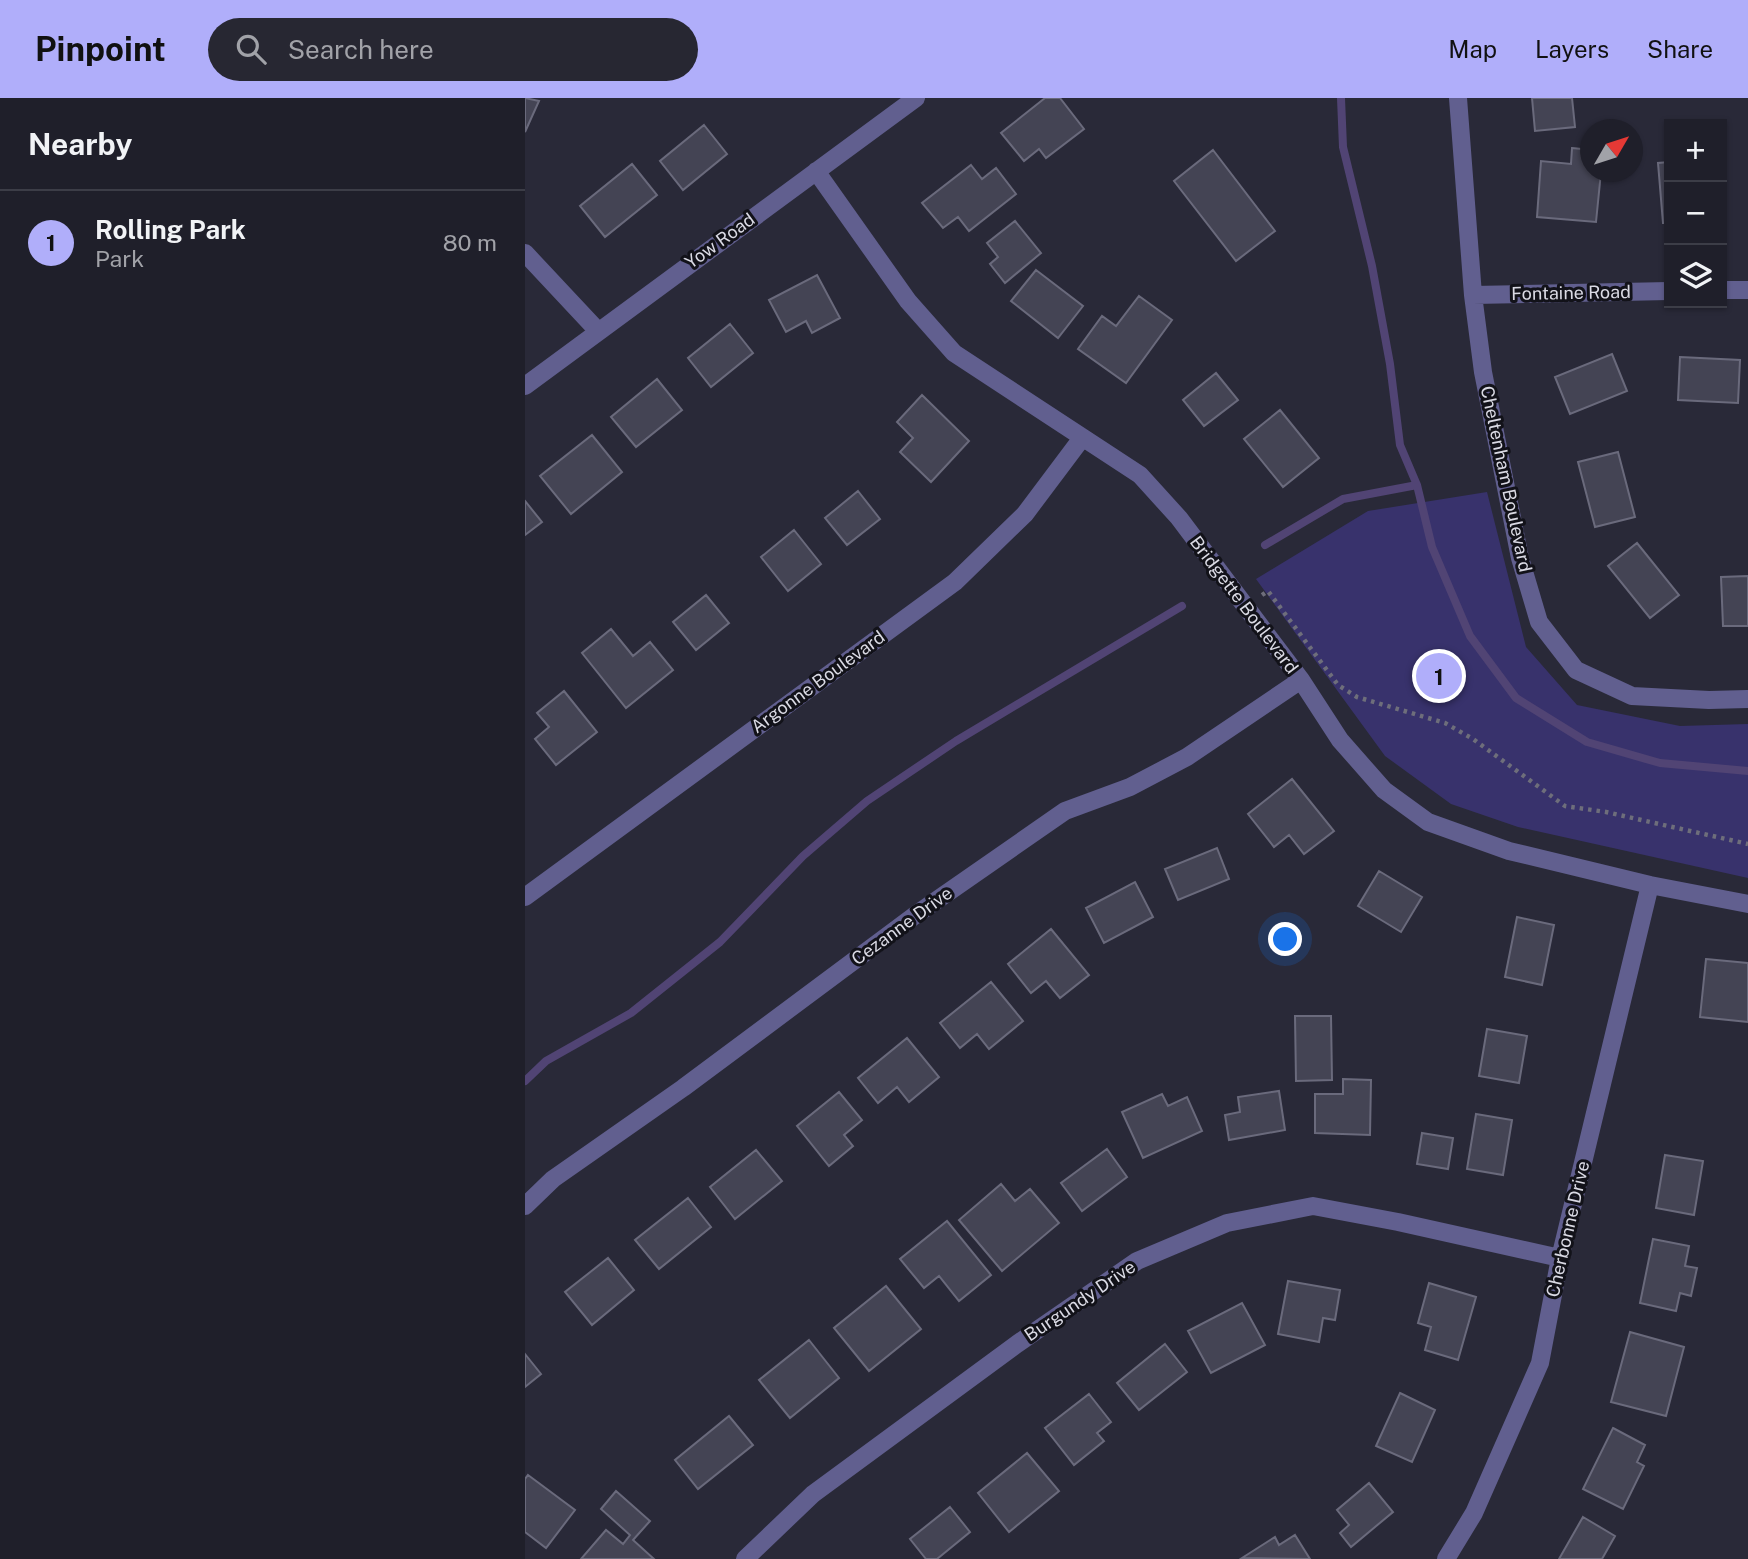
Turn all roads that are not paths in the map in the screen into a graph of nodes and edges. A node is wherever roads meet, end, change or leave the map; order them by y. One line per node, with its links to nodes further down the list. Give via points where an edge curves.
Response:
1 (916, 98): 3 (street, Yow Road)
2 (1458, 98): 8 (street, Cheltenham Boulevard)
3 (816, 171): 9 (street, Yow Road); 11 (street, Bridgette Boulevard, via 908,301 954,353)
4 (525, 253): 9 (street)
5 (1727, 290): 6 (street)
6 (1748, 290)
7 (1664, 291): 8 (street, Fontaine Road)
8 (1473, 295): 13 (street, Cheltenham Boulevard, via 1483,372 1520,558 1539,622 1576,670 1632,696)
9 (598, 331): 10 (street, Yow Road)
10 (525, 386)
11 (1081, 438): 12 (street, Bridgette Boulevard, via 1140,475 1179,517); 15 (street, Argonne Boulevard, via 1025,514 955,582)
12 (1301, 680): 14 (street, Bridgette Boulevard, via 1340,740 1384,790 1428,822 1510,851); 17 (street, Cezanne Drive, via 1187,757 1130,787 1065,811 553,1179)
13 (1748, 699)
14 (1650, 885): 16 (street, Bridgette Boulevard); 18 (street, Cherbonne Drive)
15 (525, 897)
16 (1748, 905)
17 (525, 1206)
18 (1560, 1258): 19 (street, Burgundy Drive, via 1313,1206 1227,1223 1137,1261 1017,1344 813,1494); 20 (street, Cherbonne Drive, via 1540,1363 1474,1513)
19 (745, 1559)
20 (1446, 1559)

